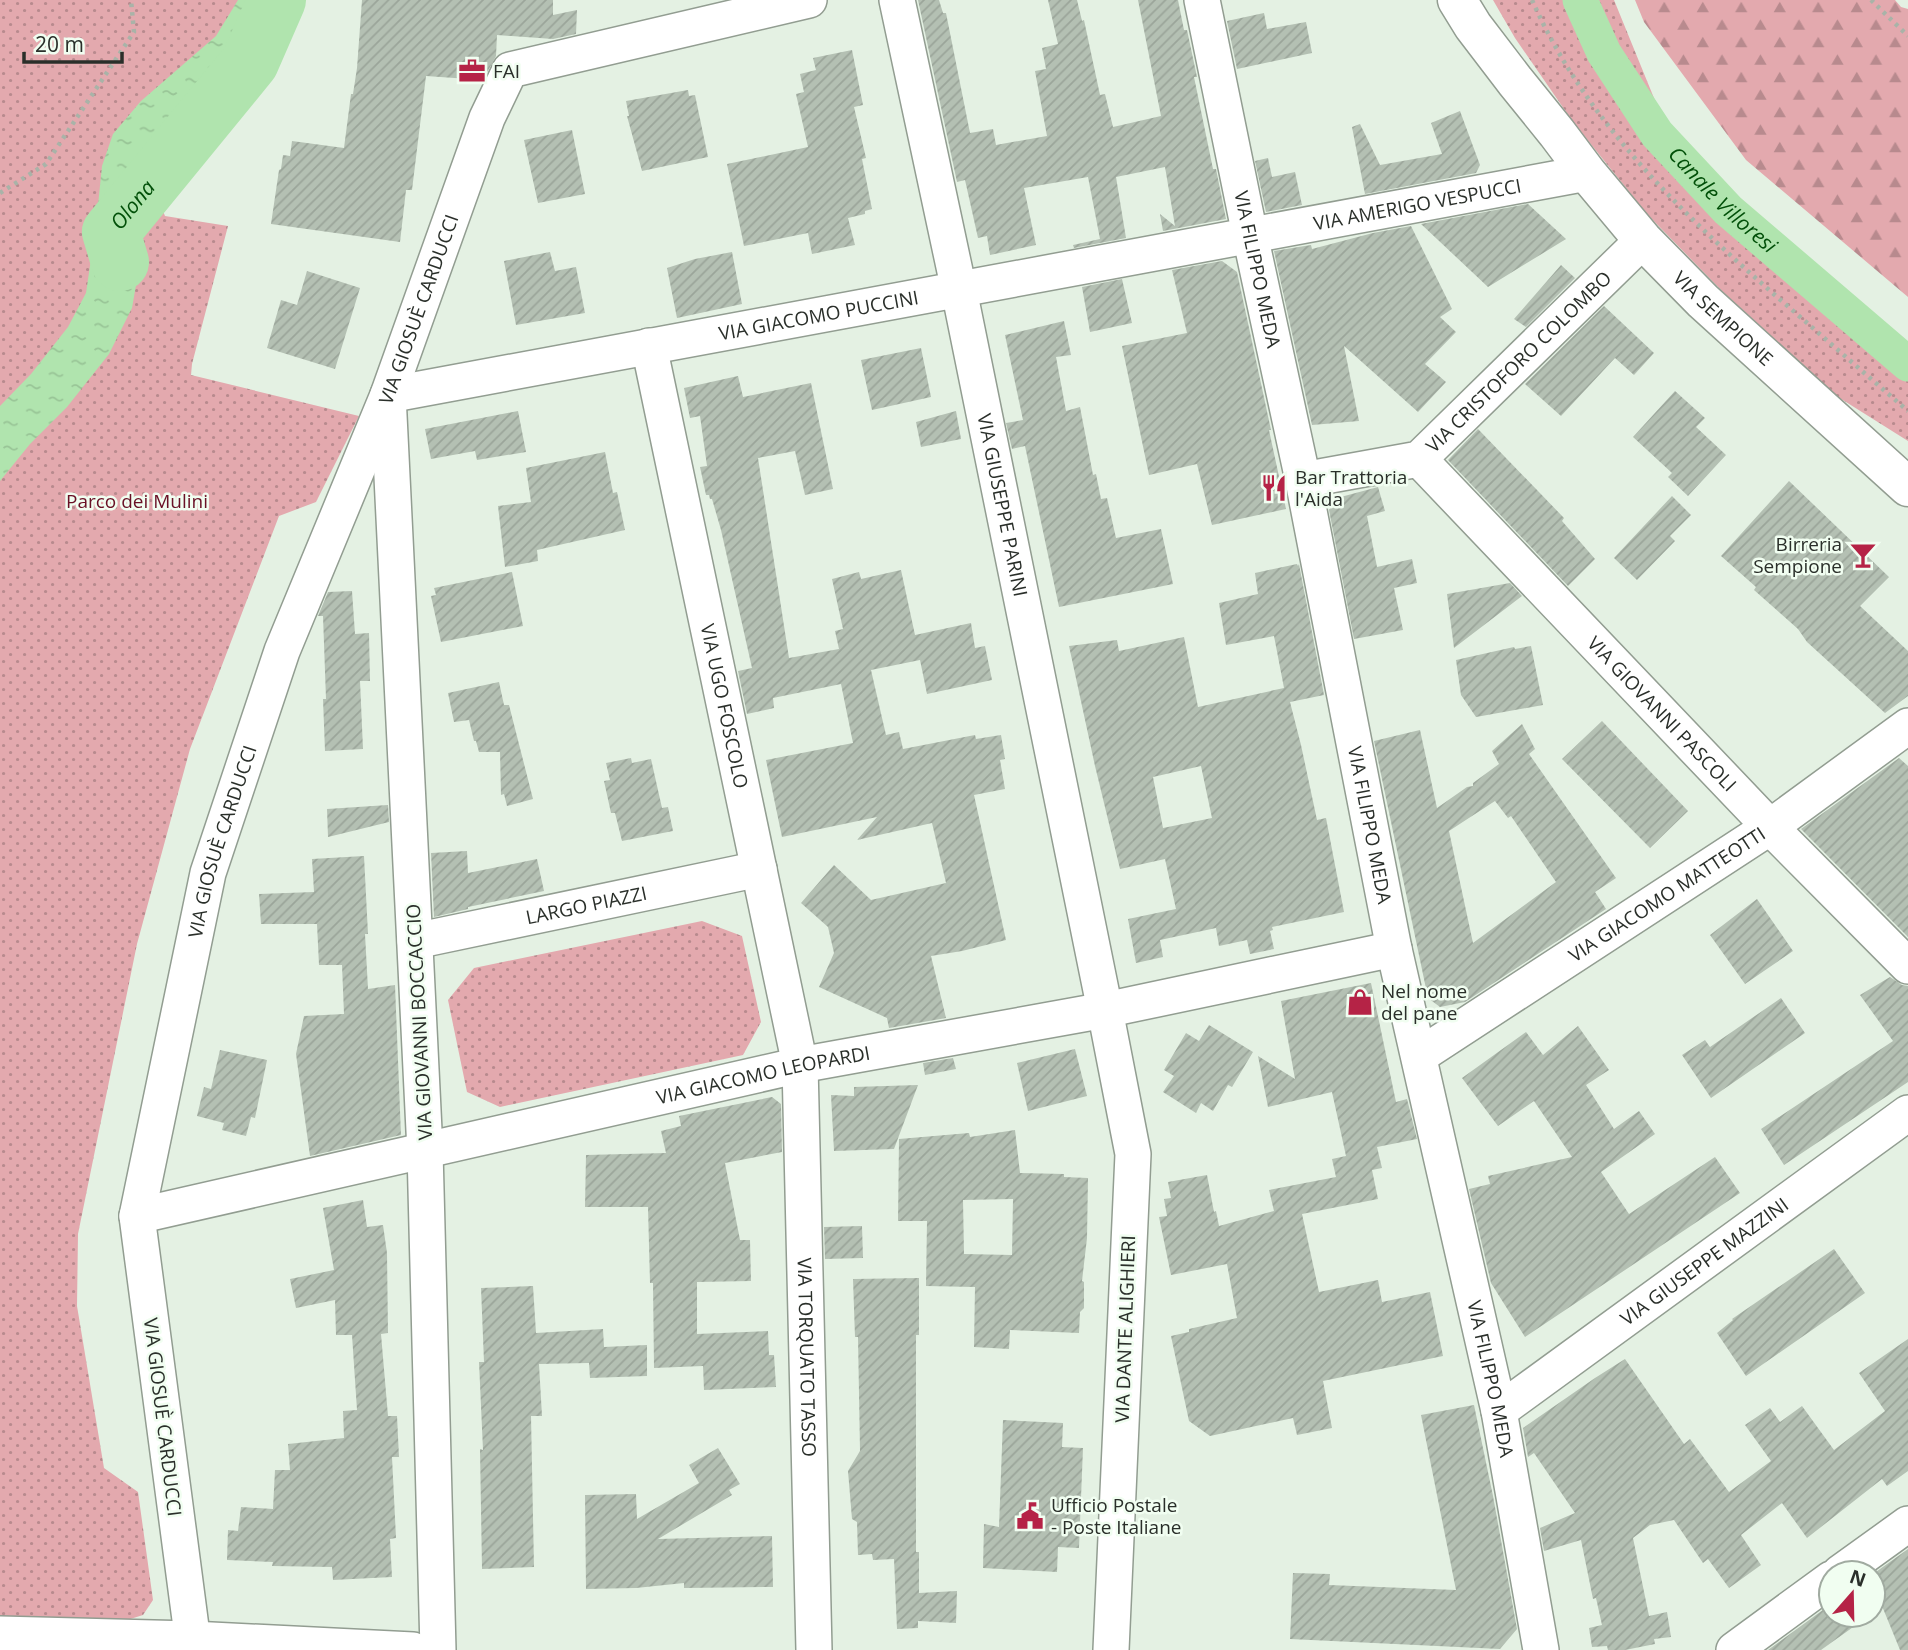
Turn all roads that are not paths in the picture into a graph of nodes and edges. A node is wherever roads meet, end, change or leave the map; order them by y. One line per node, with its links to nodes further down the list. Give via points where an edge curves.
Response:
1 (809, 0): 12 (street, VIA GIOSUÈ CARDUCCI, via 510,70 487,118)
2 (897, 0): 10 (street, VIA GIUSEPPE PARINI)
3 (1202, 0): 8 (street, VIA FILIPPO MEDA)
4 (1457, 0): 6 (main road, VIA SEMPIONE)
5 (1484, 0): 6 (main road, VIA SEMPIONE)
6 (1557, 133): 7 (main road, VIA SEMPIONE)
7 (1587, 173): 8 (street, VIA AMERIGO VESPUCCI); 9 (main road, VIA SEMPIONE)
8 (1250, 235): 10 (street, VIA GIACOMO PUCCINI); 14 (street, VIA FILIPPO MEDA)
9 (1643, 240): 13 (street, VIA CRISTOFORO COLOMBO); 15 (main road, VIA SEMPIONE, via 1703,302)
10 (959, 290): 11 (street, VIA GIACOMO PUCCINI); 22 (street, VIA GIUSEPPE PARINI)
11 (649, 346): 12 (street, VIA GIACOMO PUCCINI); 18 (street, VIA UGO FOSCOLO)
12 (388, 395): 19 (street, VIA GIOVANNI BOCCACCIO); 27 (street, VIA GIOSUÈ CARDUCCI, via 282,651 208,873)
13 (1419, 459): 14 (street, VIA CRISTOFORO COLOMBO); 17 (street, VIA GIOVANNI PASCOLI)
14 (1303, 480): 20 (street, VIA FILIPPO MEDA)
15 (1908, 486)
16 (1908, 726): 17 (street, VIA GIACOMO MATTEOTTI)
17 (1770, 827): 21 (street, VIA GIOVANNI PASCOLI); 23 (street, VIA GIACOMO MATTEOTTI)
18 (759, 869): 19 (street, LARGO PIAZZI); 24 (street, VIA UGO FOSCOLO)
19 (415, 941): 26 (street, VIA GIOVANNI BOCCACCIO)
20 (1394, 948): 22 (street, VIA GIACOMO LEOPARDI); 23 (street, VIA FILIPPO MEDA)
21 (1908, 966)
22 (1105, 1010): 24 (street, VIA GIACOMO LEOPARDI); 37 (street, VIA DANTE ALIGHIERI, via 1133,1154)
23 (1419, 1056): 28 (street, VIA FILIPPO MEDA)
24 (800, 1065): 26 (street, VIA GIACOMO LEOPARDI); 36 (street, VIA TORQUATO TASSO)
25 (1908, 1113): 28 (street, VIA GIUSEPPE MAZZINI)
26 (425, 1151): 27 (street, VIA GIACOMO LEOPARDI); 35 (street, VIA GIOVANNI BOCCACCIO)
27 (137, 1216): 33 (street, VIA GIOSUÈ CARDUCCI)
28 (1499, 1411): 38 (street, VIA FILIPPO MEDA)
29 (1908, 1524): 30 (street)
30 (1859, 1559)
31 (1817, 1590): 39 (street)
32 (0, 1634): 33 (street)
33 (193, 1645): 34 (street)
34 (413, 1650)
35 (438, 1650)
36 (814, 1650)
37 (1111, 1650)
38 (1541, 1650)
39 (1734, 1650)

